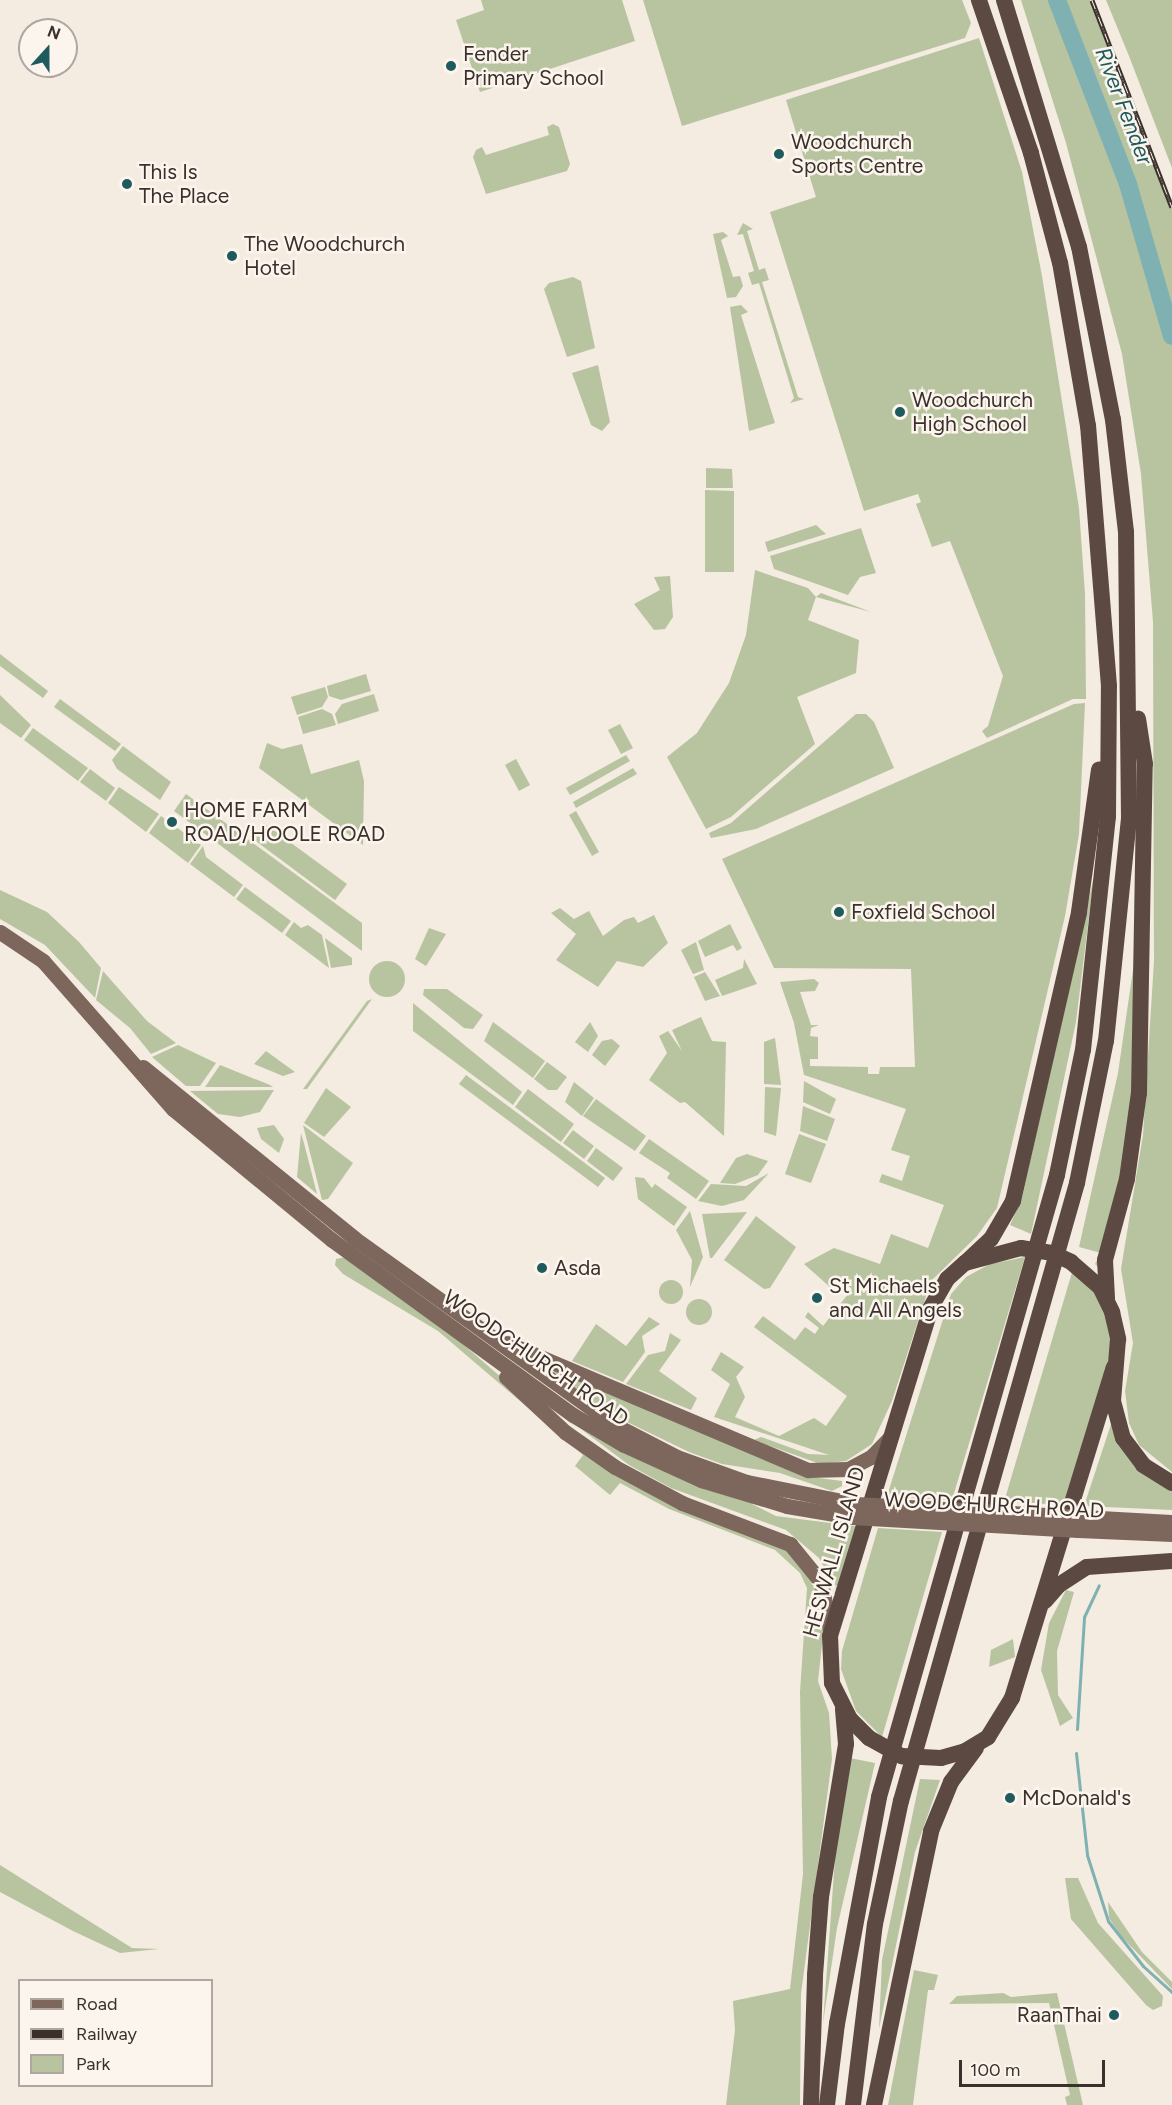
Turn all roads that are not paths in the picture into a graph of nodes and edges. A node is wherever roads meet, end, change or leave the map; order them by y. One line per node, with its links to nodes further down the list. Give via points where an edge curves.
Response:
1 (981, 3): 4 (highway, via 998,48 1060,264 1075,344 1097,496)
2 (1006, 6): 3 (highway, via 1078,247 1113,420 1126,532)
3 (1130, 668): 9 (highway, via 1144,764 1144,971 1139,1093 1127,1179 1105,1260); 27 (highway, via 1130,818 1106,1041 1060,1245 901,1801 875,1924)
4 (1109, 686): 8 (highway, HESWALL ISLAND, via 1079,912 1022,1167 1013,1201 997,1231); 26 (highway, via 1108,817 1083,1050 1057,1174 879,1797 840,2001)
5 (0, 932): 6 (main road, WOODCHURCH ROAD, via 44,961)
6 (133, 1060): 7 (main road, WOODCHURCH ROAD); 10 (main road, WOODCHURCH ROAD, via 174,1109 311,1223)
7 (333, 1221): 10 (main road, via 334,1231); 11 (main road, WOODCHURCH ROAD)
8 (964, 1263): 9 (highway, bridge, via 1021,1248 1052,1253 1071,1262); 14 (highway, HESWALL ISLAND, via 947,1279 930,1307)
9 (1107, 1298): 13 (highway, via 1118,1339)
10 (415, 1299): 12 (main road, WOODCHURCH ROAD)
11 (478, 1329): 14 (main road, via 808,1470 848,1469 871,1457); 16 (main road, WOODCHURCH ROAD, via 581,1405 677,1457)
12 (460, 1332): 16 (main road, WOODCHURCH ROAD, via 573,1415 657,1462 758,1499); 22 (main road, via 565,1432 615,1467 682,1503 779,1538 799,1552 825,1594)
13 (1114, 1367): 15 (highway, via 1113,1401 1122,1438 1143,1465); 21 (highway, HESWALL ISLAND)
14 (891, 1436): 22 (highway, HESWALL ISLAND)
15 (1172, 1483)
16 (854, 1511): 18 (main road, WOODCHURCH ROAD, bridge)
17 (1172, 1522): 18 (main road, WOODCHURCH ROAD)
18 (1080, 1524): 19 (main road, WOODCHURCH ROAD)
19 (1172, 1534)
20 (1172, 1562): 21 (highway, via 1087,1567 1059,1585)
21 (1039, 1611): 24 (highway, HESWALL ISLAND, via 1012,1698 994,1730)
22 (830, 1636): 23 (highway, HESWALL ISLAND, via 832,1683)
23 (842, 1707): 24 (highway, HESWALL ISLAND, bridge, via 869,1738 902,1756 941,1758); 25 (highway, via 846,1744 821,1897)
24 (981, 1742): 28 (highway, via 951,1782 931,1831)
25 (811, 2105)
26 (827, 2105)
27 (853, 2105)
28 (874, 2105)

